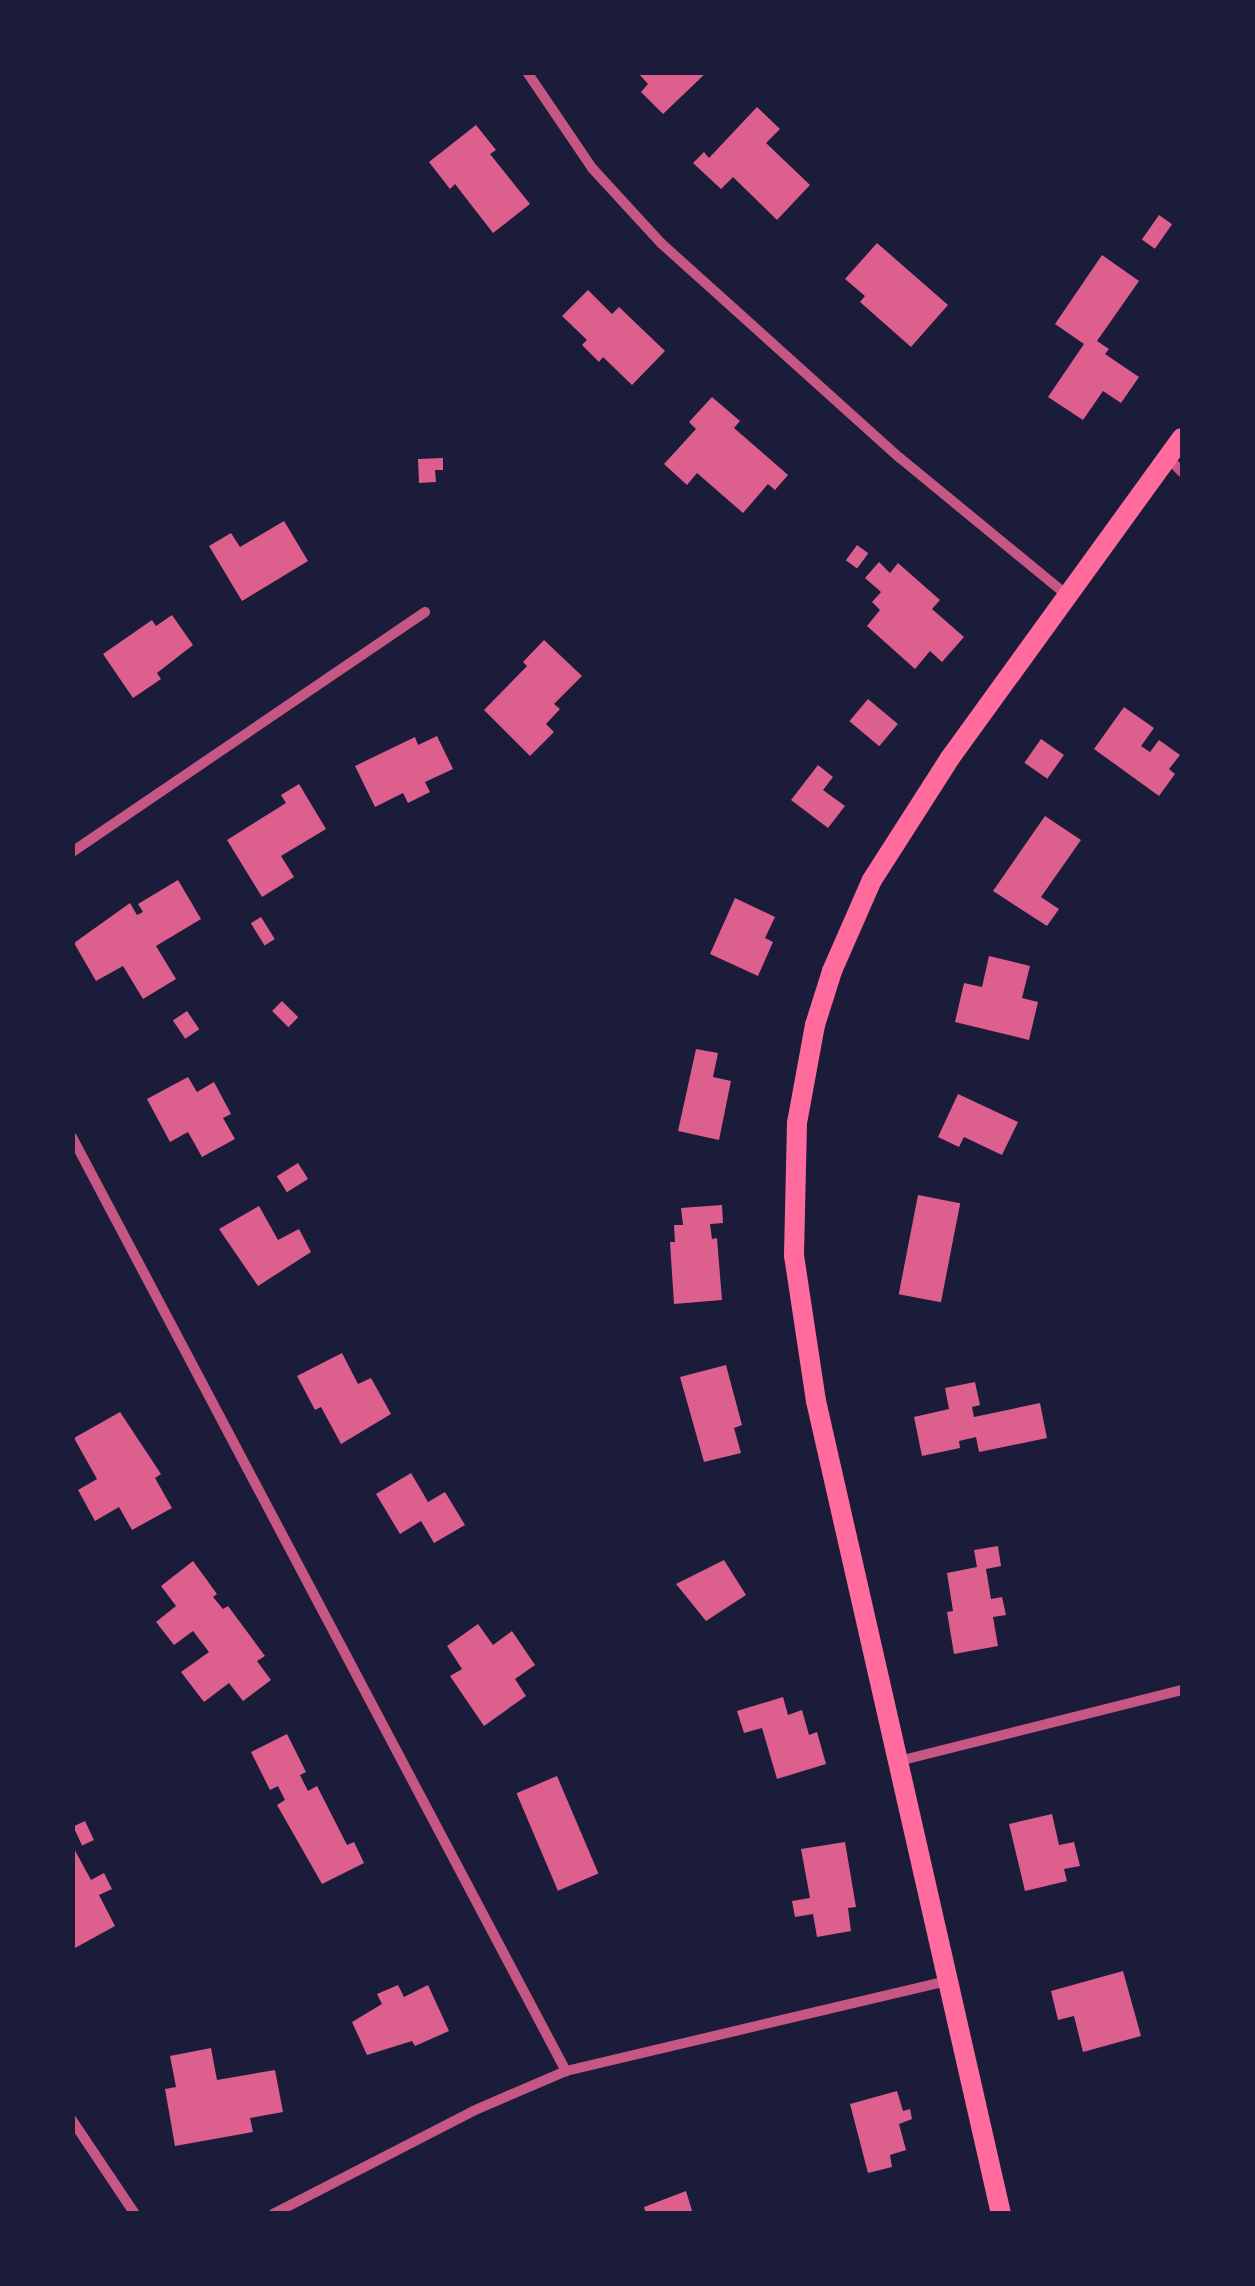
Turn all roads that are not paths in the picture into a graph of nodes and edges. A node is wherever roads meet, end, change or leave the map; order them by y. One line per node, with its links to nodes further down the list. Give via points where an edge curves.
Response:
1 (527, 72): 4 (street, via 592,168 662,244 900,458)
2 (1182, 438): 3 (main road)
3 (1175, 465): 4 (main road)
4 (1067, 595): 9 (main road, via 900,830 872,880 815,1024 797,1123 792,1218 804,1337)
5 (425, 612): 6 (street)
6 (72, 852)
7 (72, 1137): 11 (street)
8 (1182, 1690): 9 (street)
9 (898, 1761): 10 (main road)
10 (947, 1982): 11 (street); 15 (main road)
11 (566, 2070): 14 (street)
12 (72, 2120): 13 (street)
13 (134, 2214)
14 (273, 2214)
15 (1001, 2214)

